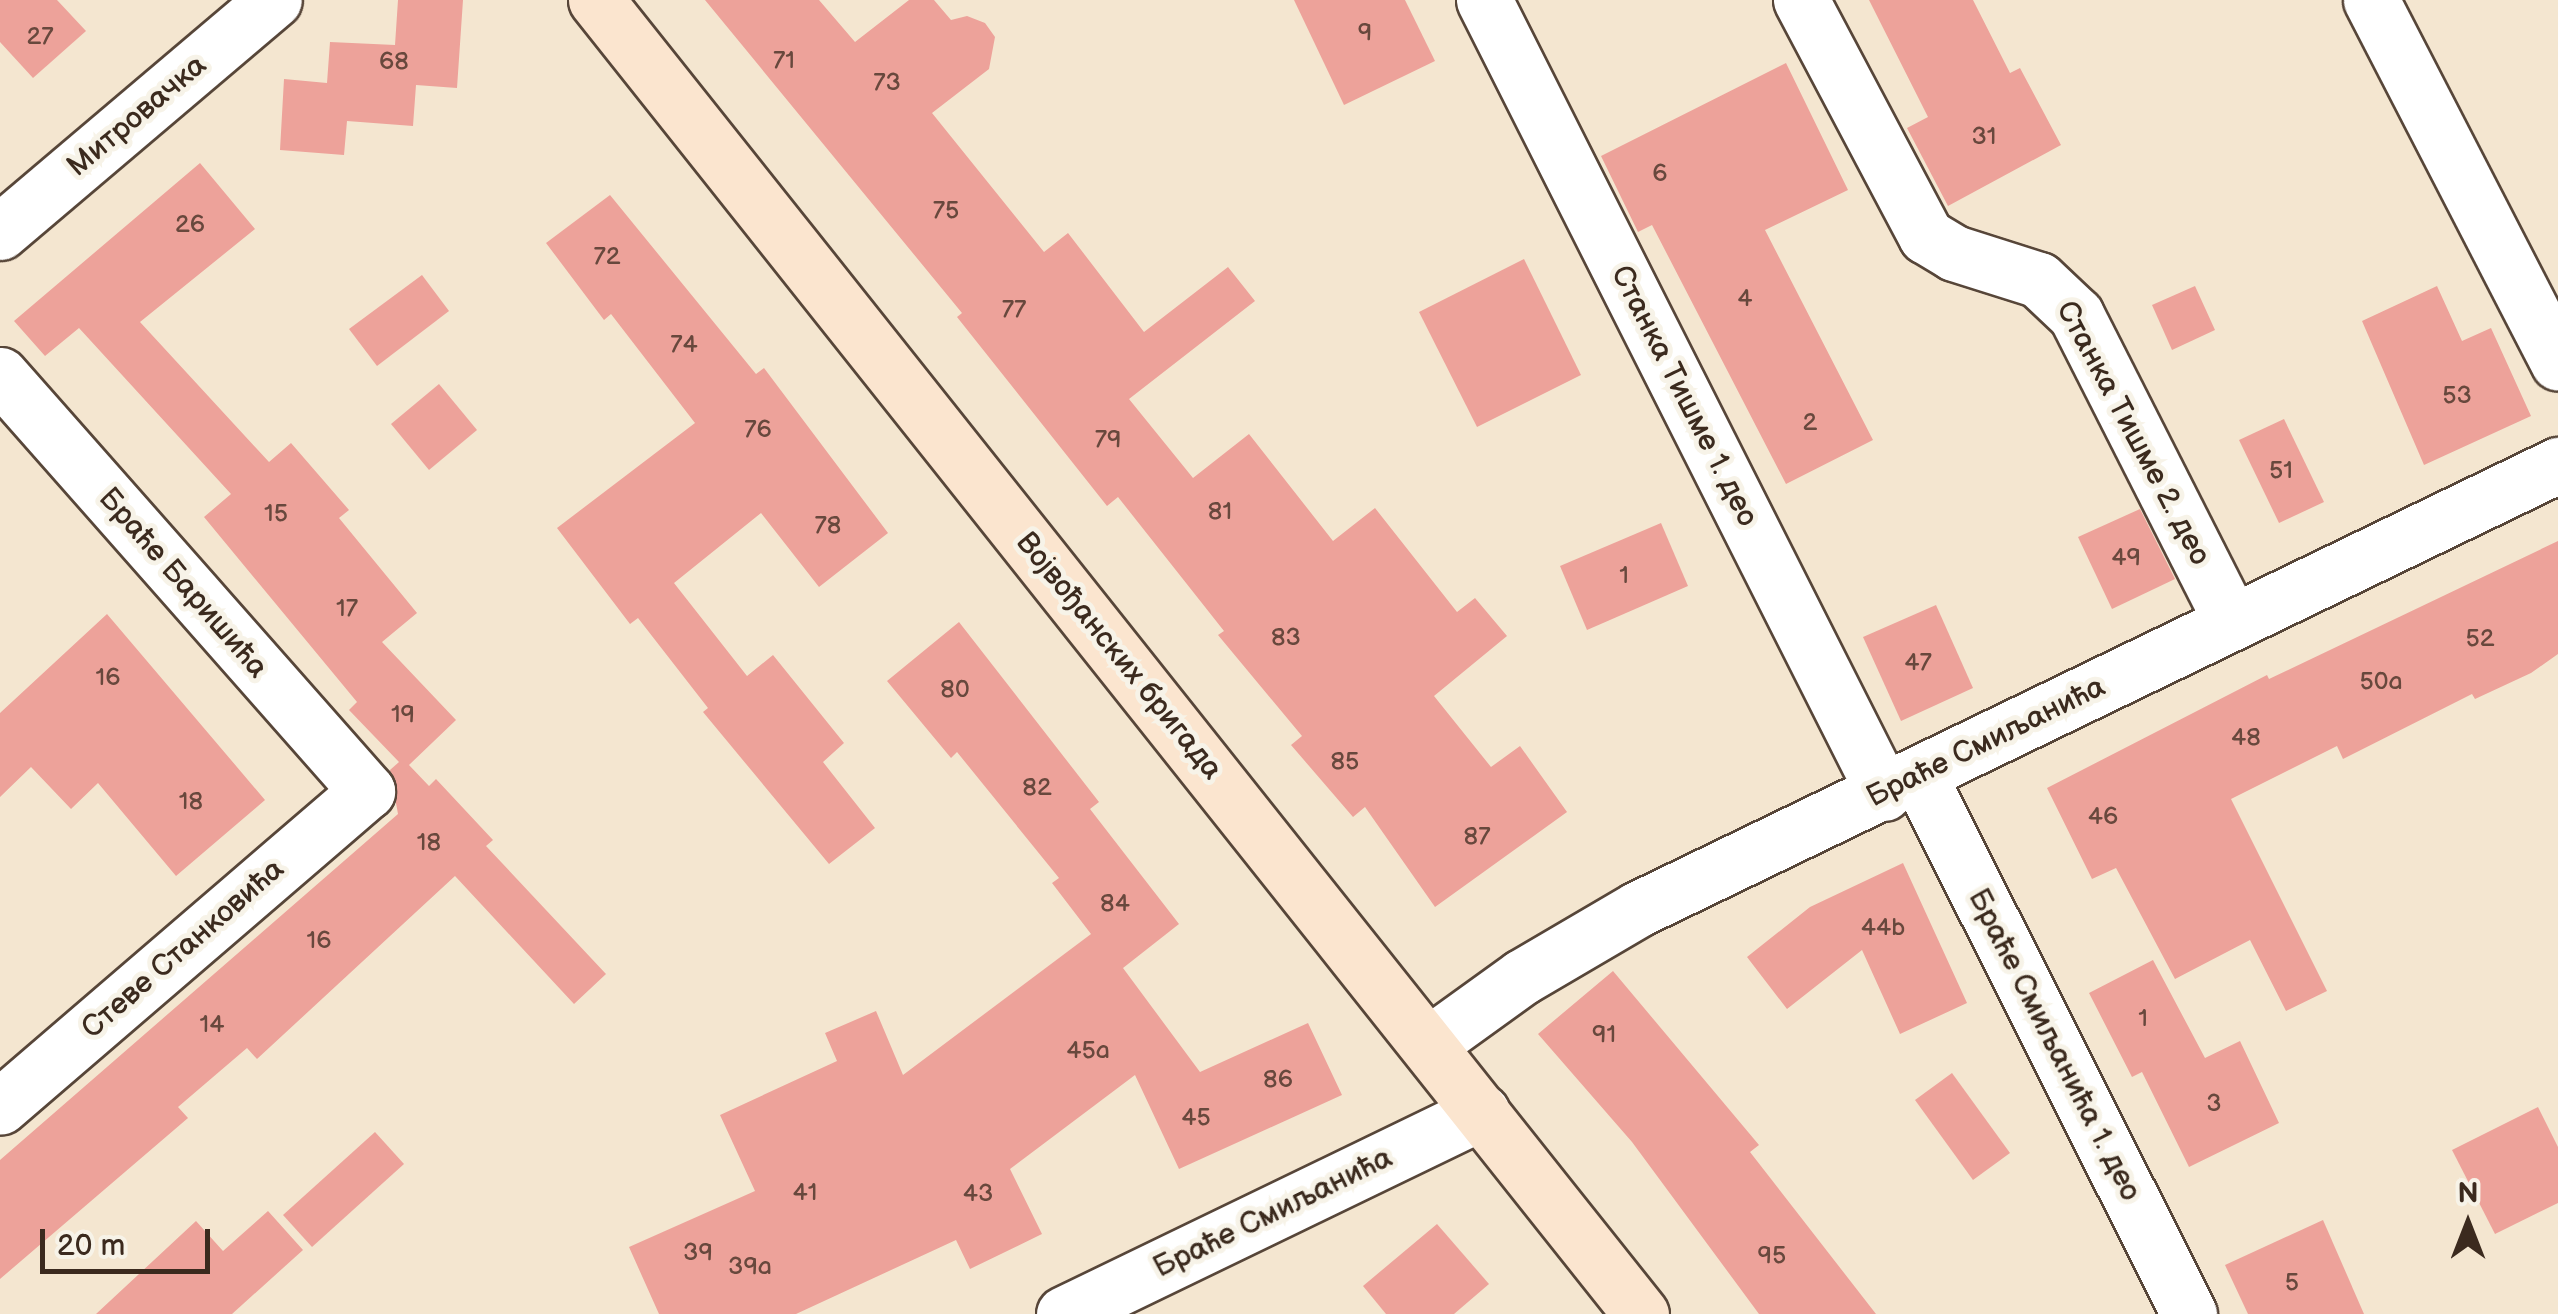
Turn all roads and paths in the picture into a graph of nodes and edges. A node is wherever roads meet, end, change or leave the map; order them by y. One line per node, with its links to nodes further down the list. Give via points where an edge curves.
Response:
1 (274, 0): 6 (street, Митровачка)
2 (596, 0): 13 (street, Војвођанских бригада)
3 (1484, 0): 11 (street, Станка Тишме 1. део)
4 (1801, 0): 10 (street, Станка Тишме 2. део, via 1926,236 1954,253 2039,280 2076,315)
5 (2371, 0): 7 (street)
6 (0, 232)
7 (2558, 362)
8 (0, 376): 12 (street, Браће Баришића)
9 (2558, 465): 10 (street, Браће Смиљанића)
10 (2232, 620): 11 (street, Браће Смиљанића)
11 (1902, 784): 13 (street, Браће Смиљанића, via 1638,910 1522,977); 18 (street, Браће Смиљанића 1. део)
12 (366, 791): 14 (street, Стеве Станковића)
13 (1428, 1044): 15 (street, Војвођанских бригада)
14 (0, 1107)
15 (1482, 1112): 16 (street, Браће Смиљанића); 17 (street, Војвођанских бригада)
16 (1064, 1314)
17 (1641, 1314)
18 (2188, 1314)

